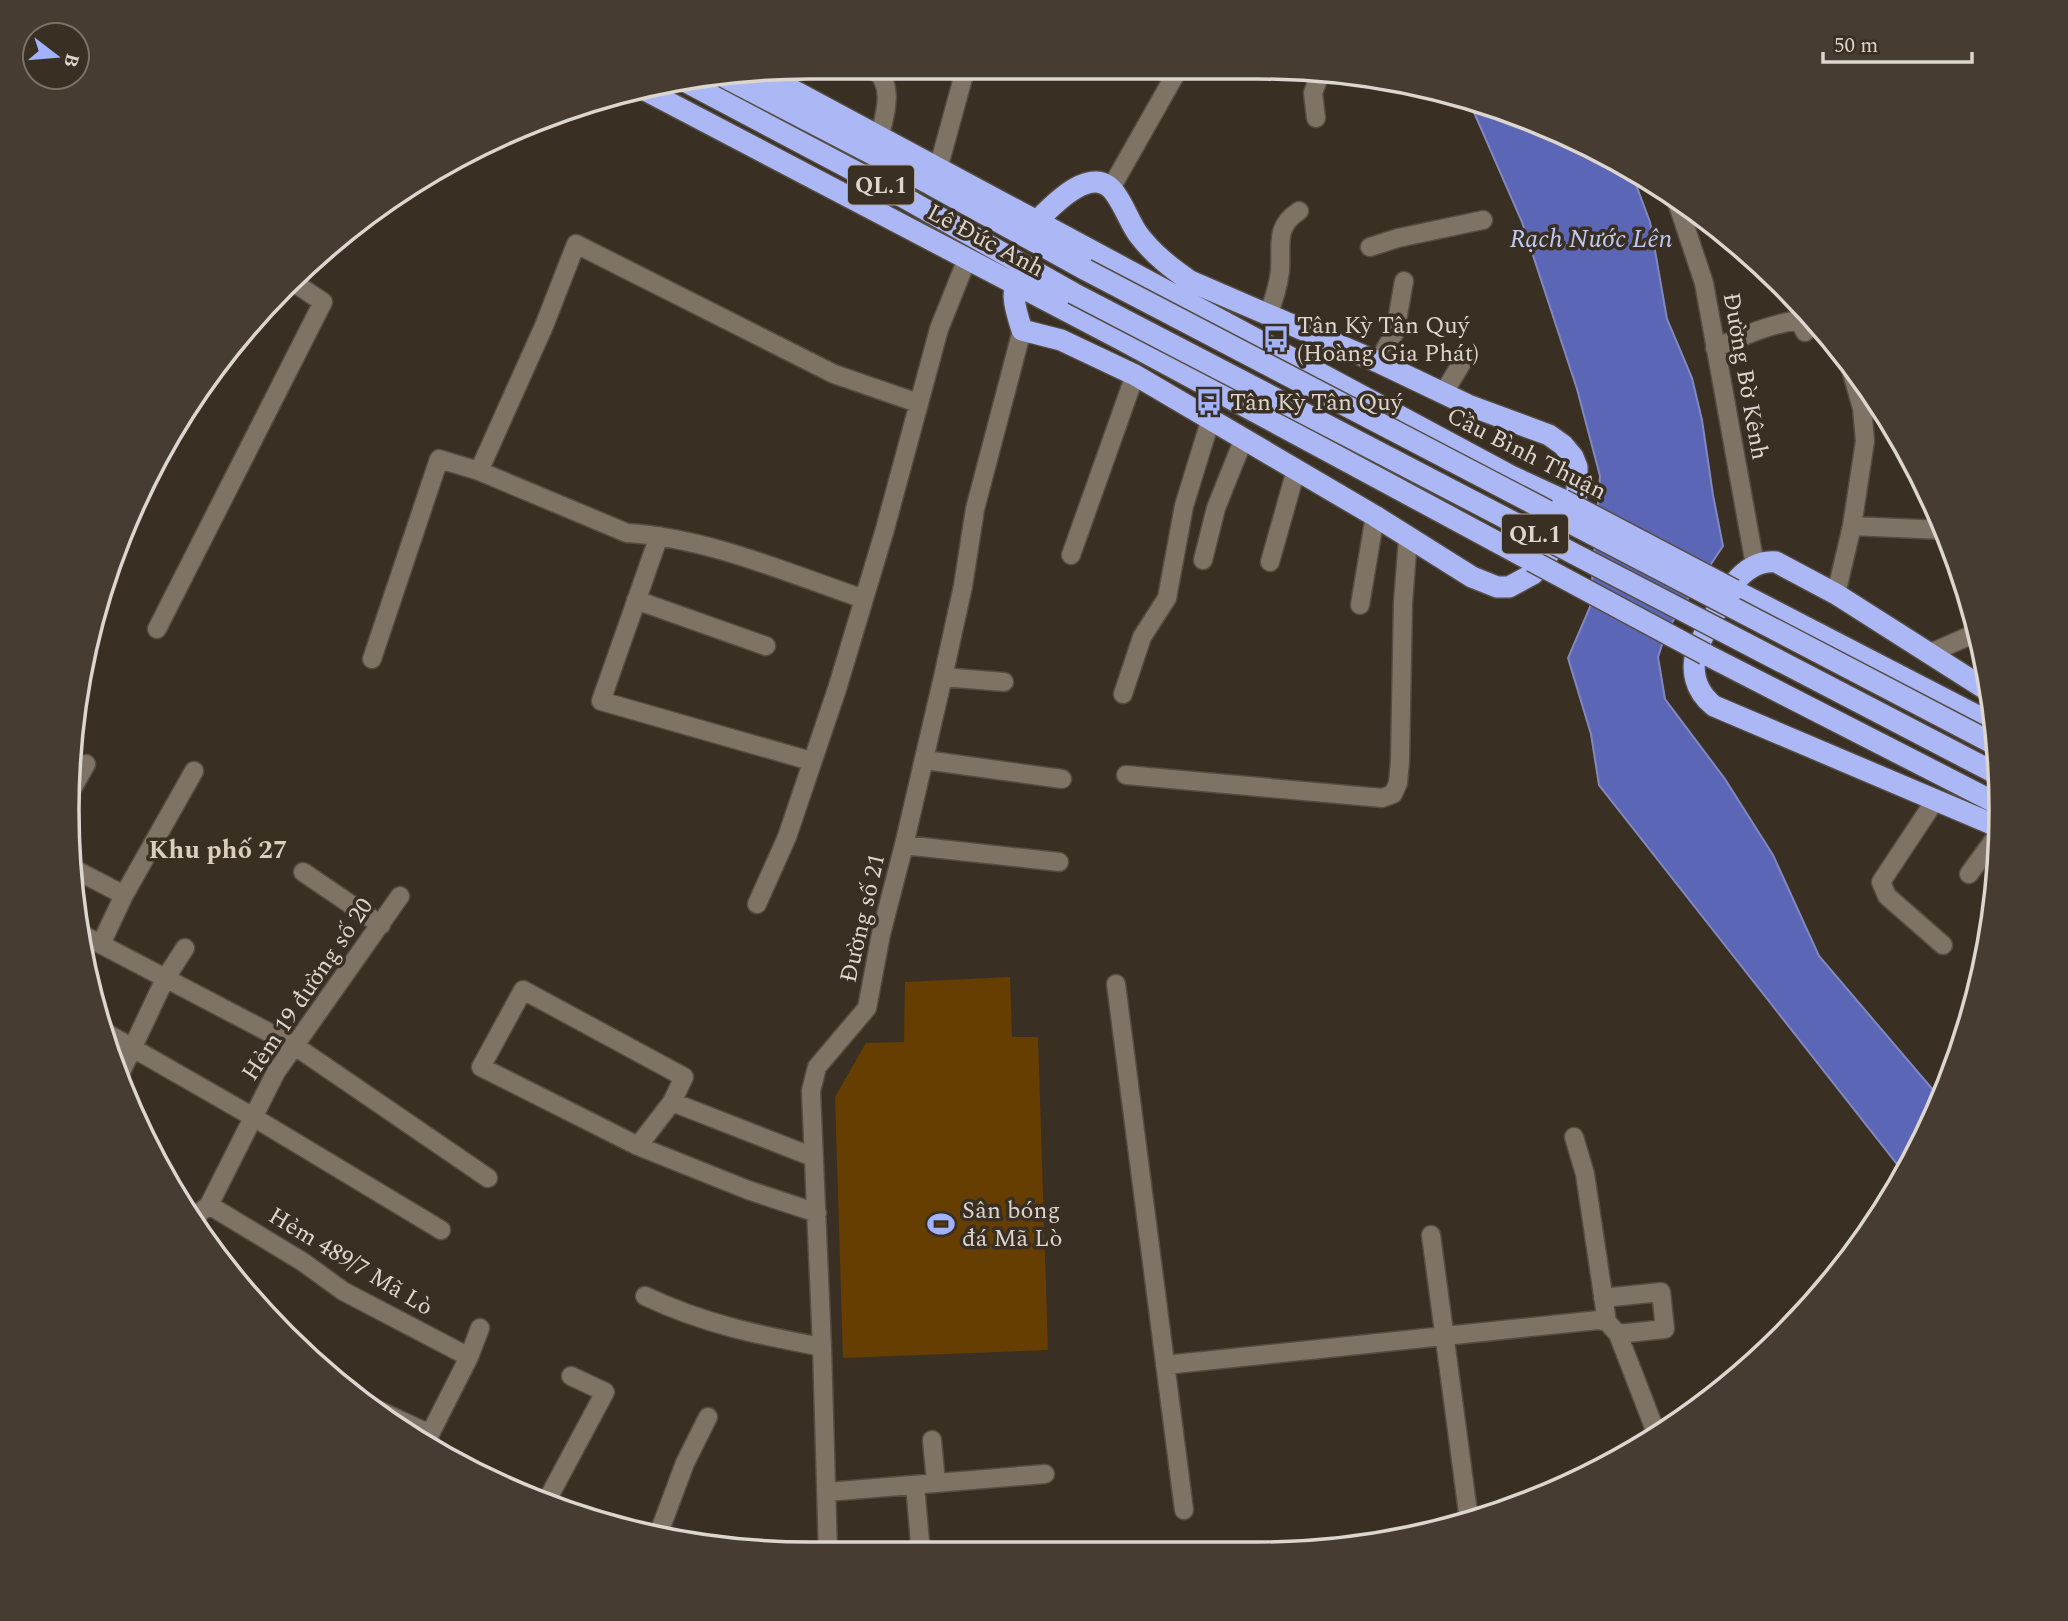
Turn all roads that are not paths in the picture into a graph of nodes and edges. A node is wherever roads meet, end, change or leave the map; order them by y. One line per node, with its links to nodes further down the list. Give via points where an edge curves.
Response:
1 (882, 79): 10 (street, via 887,107)
2 (962, 79): 11 (street)
3 (1173, 79): 12 (street)
4 (774, 80): 10 (highway, Lê Đức Anh / QL.1)
5 (1317, 81): 9 (street, via 1313,93)
6 (736, 83): 11 (highway, Lê Đức Anh / QL.1)
7 (697, 88): 20 (highway, Lê Đức Anh / QL.1, via 896,193)
8 (656, 96): 18 (highway, Lê Đức Anh / QL.1)
9 (1316, 118)
10 (880, 135): 11 (highway, Lê Đức Anh / QL.1)
11 (934, 176): 16 (highway, Lê Đức Anh / QL.1); 19 (highway, Lê Đức Anh / QL.1)
12 (1111, 188): 16 (highway, via 1097,183 1073,188); 23 (highway, via 1136,231 1167,266 1190,281)
13 (1299, 211): 23 (street, via 1287,219 1280,238 1280,269)
14 (1681, 214): 26 (street, Đường Bờ Kênh, via 1704,283)
15 (1483, 219): 17 (street)
16 (1038, 220): 59 (highway, Cầu Bình Thuận / QL.1, bridge, via 1499,469)
17 (1370, 247)
18 (967, 259): 20 (highway, Lê Đức Anh / QL.1); 32 (street, via 939,328)
19 (1086, 270): 60 (highway, Cầu Bình Thuận / QL.1, bridge)
20 (1018, 275): 24 (highway, via 1017,315); 64 (highway, Lê Đức Anh / QL.1, bridge, via 1073,293); 70 (highway, Lê Đức Anh / QL.1, bridge, via 1120,339 1532,562)
21 (1404, 281): 28 (street, via 1395,332)
22 (300, 287): 50 (street, via 323,302)
23 (1269, 314): 28 (highway)
24 (1022, 330): 29 (highway, via 1061,340); 55 (street, Đường số 21, via 975,509)
25 (1805, 332): 26 (street, via 1799,320 1789,321)
26 (1716, 348): 45 (street, Đường Bờ Kênh)
27 (1466, 356): 31 (street)
28 (1378, 362): 31 (highway)
29 (1136, 375): 33 (highway); 42 (street)
30 (1857, 392): 38 (street, via 1865,441)
31 (1443, 394): 41 (highway, via 1549,435 1563,445 1577,467 1577,494 1542,564 1509,587 1472,577)
32 (918, 404): 36 (street, via 834,374 576,244); 47 (street)
33 (1211, 418): 34 (highway); 58 (street, via 1184,506 1167,598 1142,637)
34 (1244, 438): 35 (highway); 43 (street, via 1216,508)
35 (1296, 470): 37 (highway); 44 (street)
36 (480, 471): 40 (street, via 627,533); 54 (street, via 439,459)
37 (1375, 516): 41 (highway); 49 (street)
38 (1852, 526): 39 (street); 46 (street)
39 (1934, 530)
40 (659, 536): 47 (street, via 703,545); 48 (street)
41 (1408, 538): 67 (street, via 1400,761 1393,794 1382,798)
42 (1072, 555)
43 (1203, 559)
44 (1270, 562)
45 (1755, 565): 46 (highway, via 1776,562); 69 (highway, via 1734,582 1698,646 1694,669 1707,701)
46 (1836, 594): 53 (highway)
47 (864, 599): 62 (street)
48 (636, 600): 52 (street); 62 (street, via 601,701)
49 (1360, 605)
50 (157, 629)
51 (1968, 637): 53 (street)
52 (766, 646)
53 (1928, 654): 57 (highway)
54 (372, 659)
55 (943, 677): 56 (street); 61 (street, Đường số 21)
56 (1004, 682)
57 (1978, 685)
58 (1123, 694)
59 (1983, 718)
60 (1986, 740)
61 (925, 760): 68 (street); 72 (street, Đường số 21)
62 (811, 761): 80 (street, via 787,837)
63 (86, 764): 66 (street)
64 (1988, 769)
65 (194, 771): 78 (street)
66 (80, 775)
67 (1126, 775)
68 (1062, 779)
69 (1936, 799): 71 (highway); 84 (street, via 1881,882 1887,896)
70 (1989, 799)
71 (1989, 822)
72 (904, 845): 74 (street); 96 (street, Đường số 21, via 867,1008 817,1067 811,1091)
73 (1988, 848): 77 (street)
74 (1059, 862)
75 (303, 872): 81 (street)
76 (82, 873): 78 (street)
77 (1969, 874)
78 (124, 895): 83 (street)
79 (400, 896): 81 (street, Hẻm 19 đường số 20)
80 (757, 904)
81 (381, 925): 89 (street, Hẻm 19 đường số 20)
82 (91, 939): 83 (street)
83 (101, 944): 86 (street)
84 (1944, 945)
85 (185, 948): 86 (street)
86 (165, 979): 89 (street); 90 (street)
87 (1116, 984): 110 (street)
88 (116, 1038): 90 (street)
89 (295, 1046): 93 (street, Hẻm 19 đường số 20); 97 (street)
90 (133, 1048): 91 (street); 93 (street)
91 (125, 1065)
92 (672, 1102): 95 (street); 95 (street, via 684,1077 523,990 481,1067); 96 (street)
93 (253, 1117): 98 (street, Hẻm 19 đường số 20); 101 (street)
94 (1574, 1137): 104 (street, via 1585,1174)
95 (638, 1146): 100 (street)
96 (813, 1157): 100 (street, Đường số 21)
97 (488, 1178)
98 (209, 1205): 99 (street, Hẻm 19 đường số 20); 109 (street, Hẻm 489/7 Mã Lò, via 343,1291)
99 (199, 1213)
100 (817, 1213): 108 (street, Đường số 21)
101 (441, 1230)
102 (1431, 1236): 107 (street)
103 (646, 1296): 108 (street, via 718,1326)
104 (1603, 1298): 106 (street); 106 (street, via 1661,1292 1665,1329)
105 (480, 1328): 109 (street)
106 (1612, 1328): 107 (street, via 1599,1320); 113 (street)
107 (1445, 1336): 110 (street); 122 (street)
108 (822, 1347): 119 (street, Đường số 21)
109 (469, 1357): 114 (street)
110 (1165, 1365): 121 (street)
111 (571, 1376): 120 (street, via 605,1392)
112 (708, 1417): 123 (street)
113 (1653, 1426)
114 (430, 1435)
115 (932, 1440): 117 (street)
116 (1045, 1474): 117 (street)
117 (936, 1482): 118 (street)
118 (915, 1485): 119 (street); 125 (street)
119 (827, 1492): 124 (street, Đường số 21)
120 (550, 1494)
121 (1184, 1510)
122 (1468, 1511)
123 (661, 1526)
124 (828, 1542)
125 (920, 1542)

